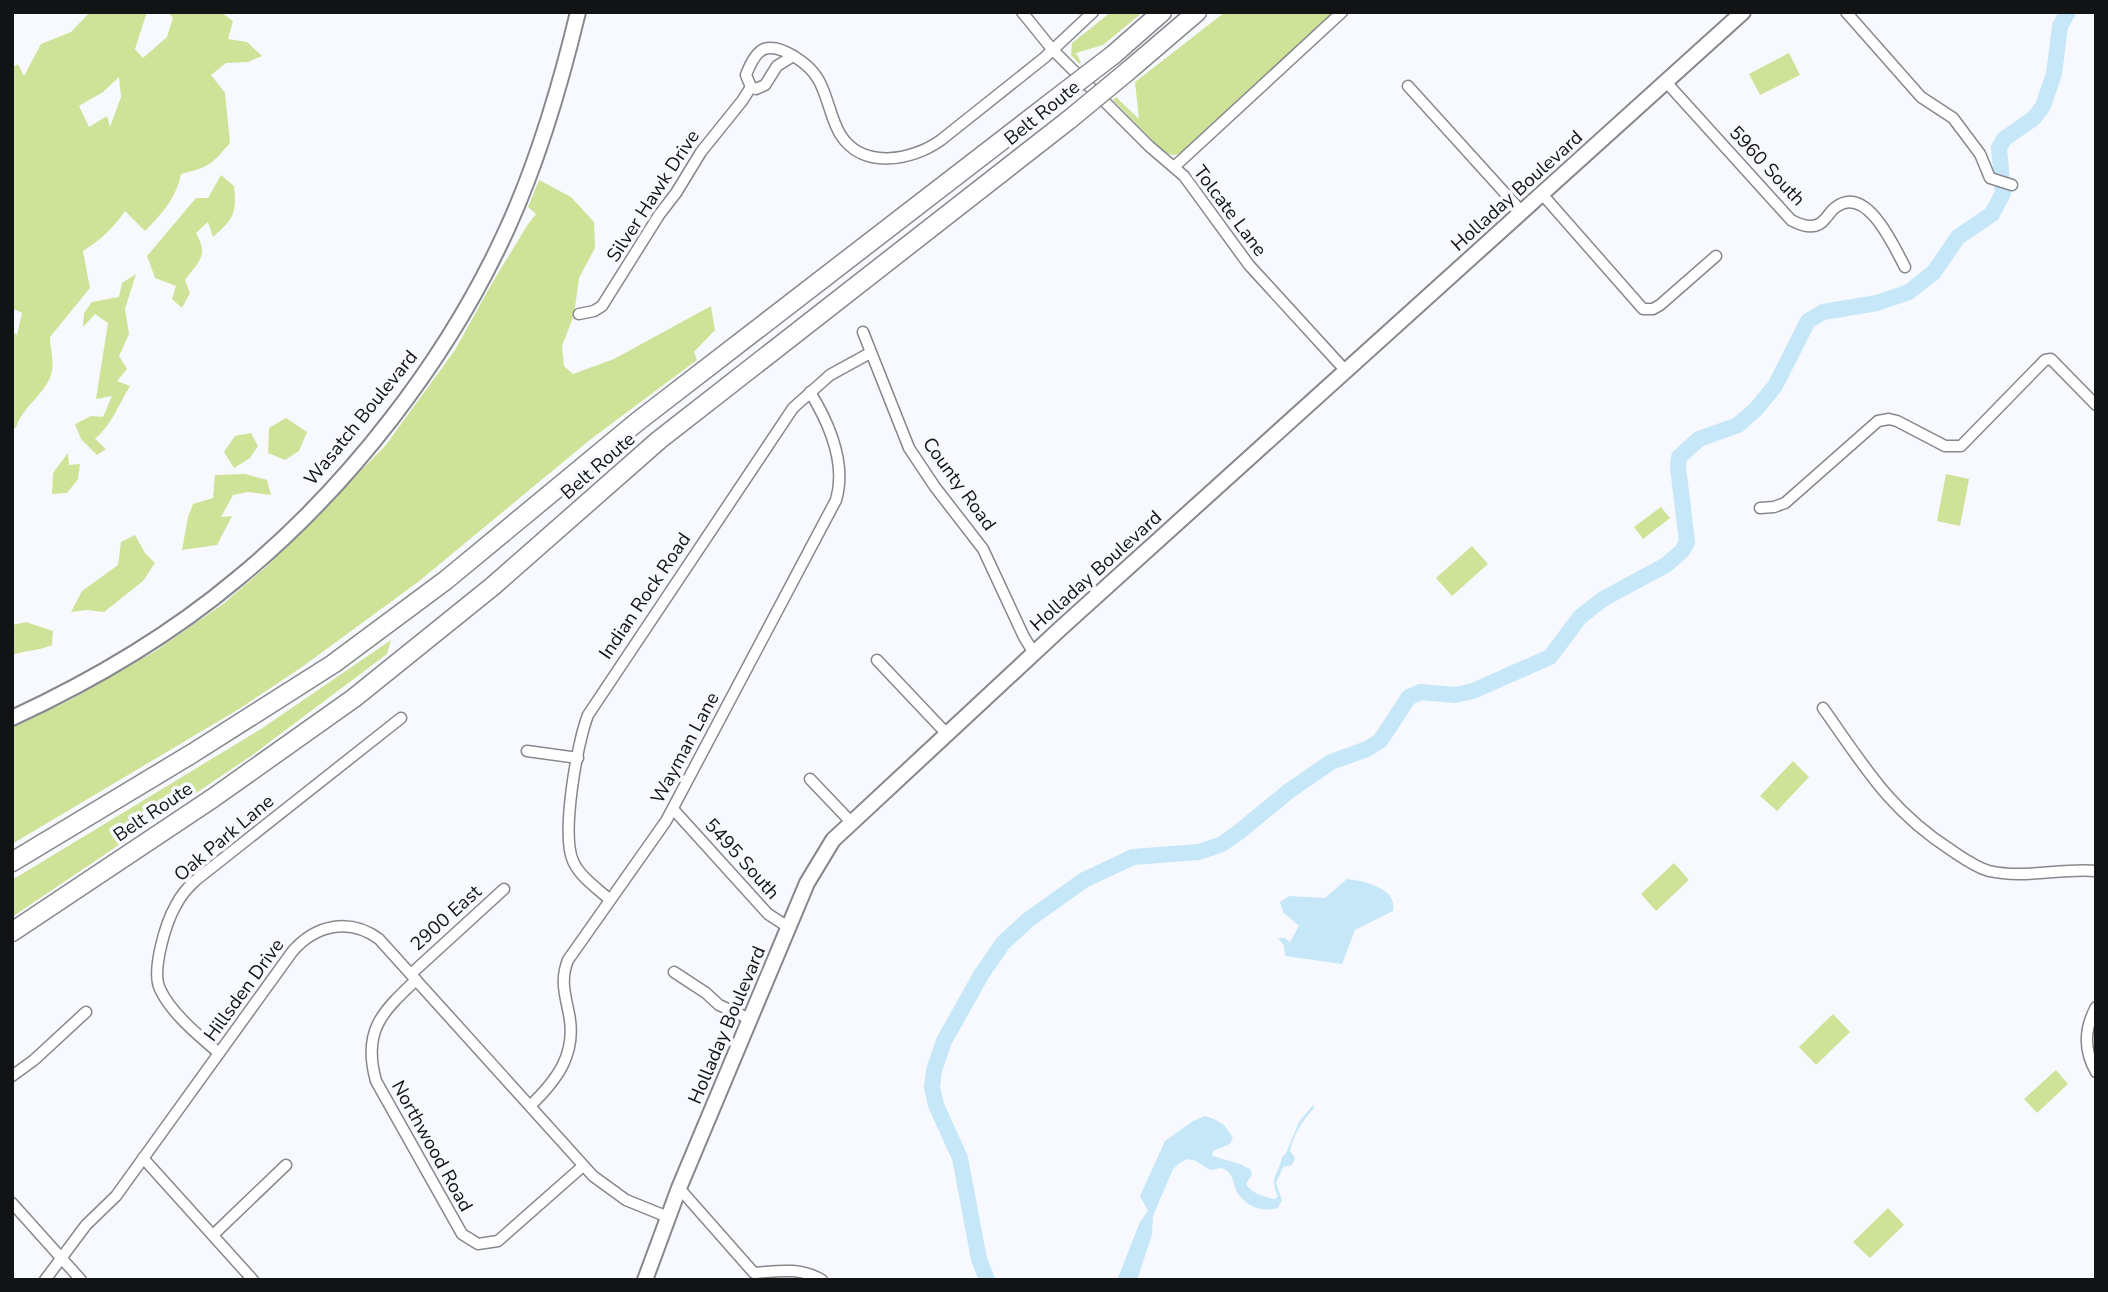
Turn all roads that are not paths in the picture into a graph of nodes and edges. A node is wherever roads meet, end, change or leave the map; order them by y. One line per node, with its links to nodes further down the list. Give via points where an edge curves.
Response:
1 (578, 12): 31 (main road, Wasatch Boulevard, via 544,135 506,230 461,316 393,415 288,532 224,589 128,656)
2 (1022, 12): 9 (street, Tolcate Lane)
3 (1093, 12): 9 (street)
4 (1162, 12): 38 (highway, Belt Route, bridge, via 1053,102 637,422 446,580 343,656 193,754)
5 (1196, 12): 43 (highway, Belt Route, bridge, via 1070,119 660,440 493,586 354,698)
6 (1342, 12): 14 (street)
7 (1743, 12): 11 (main road, Holladay Boulevard)
8 (1846, 12): 15 (street, via 1922,97 1953,118 1980,154 1990,178)
9 (1052, 49): 10 (street, via 934,145 893,158 866,155 847,144 818,80); 14 (street, Tolcate Lane)
10 (793, 56): 13 (street, Silver Hawk Drive, via 777,66 762,87); 13 (street, Silver Hawk Drive, via 775,48 761,51 746,75)
11 (1666, 82): 16 (main road, Holladay Boulevard); 19 (street, 5960 South, via 1791,220 1812,226 1838,205 1860,205 1880,222)
12 (1408, 86): 17 (street)
13 (751, 87): 20 (street, Silver Hawk Drive, via 701,152 602,306)
14 (1174, 167): 23 (street, Tolcate Lane, via 1249,265)
15 (2012, 185)
16 (1542, 194): 17 (main road, Holladay Boulevard); 18 (street, via 1643,309 1660,305)
17 (1521, 212): 23 (main road, Holladay Boulevard)
18 (1716, 256)
19 (1905, 267)
20 (579, 314)
21 (863, 332): 22 (street, County Road)
22 (870, 353): 24 (street, Indian Rock Road); 27 (street, County Road, via 909,448 984,548)
23 (1345, 370): 27 (main road, Holladay Boulevard)
24 (810, 392): 34 (street, Indian Rock Road, via 793,408 595,702 585,722); 36 (street, Wayman Lane, via 839,460 836,500)
25 (2096, 405): 26 (street, via 2051,359 2045,360 1961,446 1945,446 1897,421 1882,419 1785,503)
26 (1760, 508)
27 (1034, 653): 32 (main road, Holladay Boulevard)
28 (877, 660): 32 (street)
29 (1823, 708): 39 (street, via 1901,812 1976,866 2027,874)
30 (401, 718): 49 (street, Oak Park Lane, via 196,880 176,904 165,933 157,982 182,1017)
31 (12, 719)
32 (946, 733): 37 (main road, Holladay Boulevard)
33 (527, 751): 34 (street)
34 (578, 758): 41 (street, Indian Rock Road, via 570,852 581,873)
35 (810, 779): 37 (street)
36 (673, 809): 41 (street, Wayman Lane); 42 (street, 5495 South, via 768,914)
37 (850, 822): 42 (main road, Holladay Boulevard, via 822,856)
38 (12, 862)
39 (2096, 871)
40 (504, 889): 45 (street, 2900 East)
41 (611, 900): 52 (street, Wayman Lane, via 568,960 562,981 570,1026 568,1054 556,1079)
42 (788, 927): 48 (main road, Holladay Boulevard)
43 (12, 932)
44 (674, 972): 48 (street, via 719,1005)
45 (413, 977): 49 (street, Hillsden Drive, via 366,931 343,926 320,930 292,952); 52 (street, Hillsden Drive); 55 (street, Northwood Road, via 377,1023 370,1052 372,1067 462,1234 478,1244 498,1241)
46 (2096, 1007): 50 (street, via 2086,1040)
47 (86, 1012): 51 (street)
48 (750, 1019): 56 (main road, Holladay Boulevard)
49 (219, 1053): 53 (street, Hillsden Drive)
50 (2096, 1072)
51 (12, 1076)
52 (530, 1106): 55 (street, Hillsden Drive)
53 (143, 1158): 59 (street); 60 (street, Hillsden Drive)
54 (286, 1166): 59 (street)
55 (583, 1166): 58 (street, Hillsden Drive, via 617,1195)
56 (678, 1188): 58 (main road, Holladay Boulevard); 61 (street)
57 (12, 1203): 60 (street)
58 (668, 1217): 65 (main road, Holladay Boulevard)
59 (213, 1235): 64 (street)
60 (61, 1257): 62 (street, Hillsden Drive); 63 (street)
61 (754, 1273): 66 (street); 67 (street, via 799,1270)
62 (44, 1280)
63 (81, 1280)
64 (253, 1280)
65 (645, 1280)
66 (745, 1280)
67 (822, 1280)

